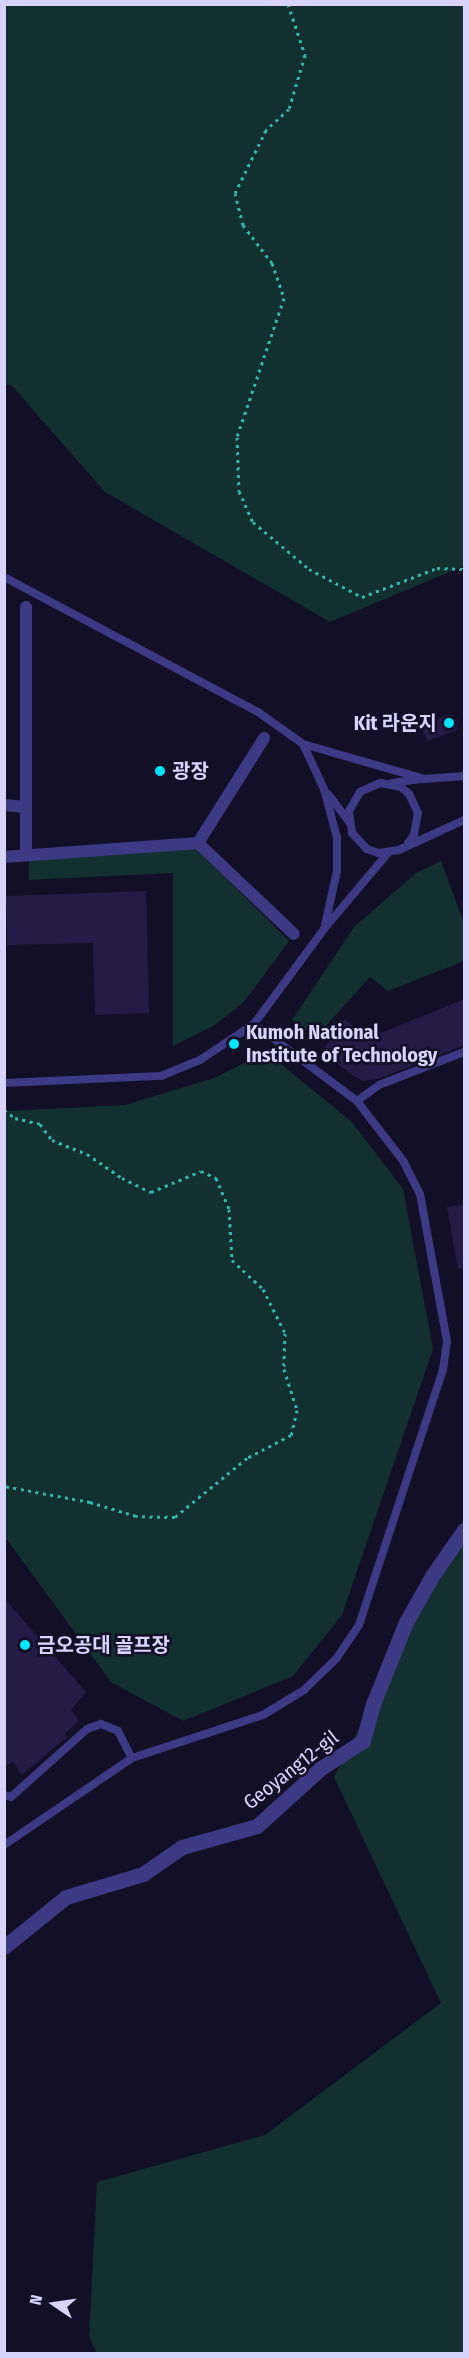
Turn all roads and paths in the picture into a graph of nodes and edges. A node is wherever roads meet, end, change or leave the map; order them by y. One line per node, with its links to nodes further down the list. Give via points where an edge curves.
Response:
1 (289, 5): 2 (path, via 305,55 289,109 266,130 235,193 243,225 272,263 284,298 237,437 239,491 253,522 309,569 362,597 437,568)
2 (465, 569)
3 (4, 578): 6 (lane, via 258,712)
4 (26, 607): 12 (street)
5 (264, 738): 15 (street)
6 (303, 744): 8 (lane); 10 (lane)
7 (465, 776): 8 (lane)
8 (424, 779): 9 (lane)
9 (390, 783): 14 (lane, via 369,786 360,792 349,811); 16 (lane, via 409,794 418,813)
10 (324, 789): 14 (lane); 20 (lane, via 337,838 337,871)
11 (4, 805): 12 (street)
12 (26, 807): 17 (street)
13 (465, 820): 16 (lane)
14 (349, 822): 18 (lane, via 358,842 367,849)
15 (198, 843): 17 (street); 21 (street)
16 (408, 843): 18 (lane)
17 (26, 853): 19 (street)
18 (388, 853): 20 (lane)
19 (4, 857)
20 (324, 928): 22 (lane)
21 (294, 934)
22 (254, 1024): 24 (lane, via 200,1060 160,1076); 25 (lane)
23 (465, 1052): 25 (lane, via 379,1085)
24 (4, 1083)
25 (357, 1101): 29 (lane, via 390,1141 420,1194 447,1341 443,1370 359,1625 336,1659 304,1690 263,1715)
26 (4, 1110): 27 (path, via 15,1118 40,1125 52,1140 87,1154 151,1192 201,1171 216,1178 230,1209 232,1260 263,1289 285,1333 284,1369 297,1410 291,1435 247,1458 176,1517 136,1516 90,1502)
27 (4, 1486)
28 (465, 1530): 32 (street, Geoyang12-gil, via 406,1622 373,1704 363,1741 321,1768 257,1826 182,1847 142,1874 66,1897)
29 (132, 1758): 30 (lane, via 118,1731 101,1724 87,1729 11,1797); 31 (lane)
30 (4, 1796)
31 (4, 1845)
32 (4, 1947)

